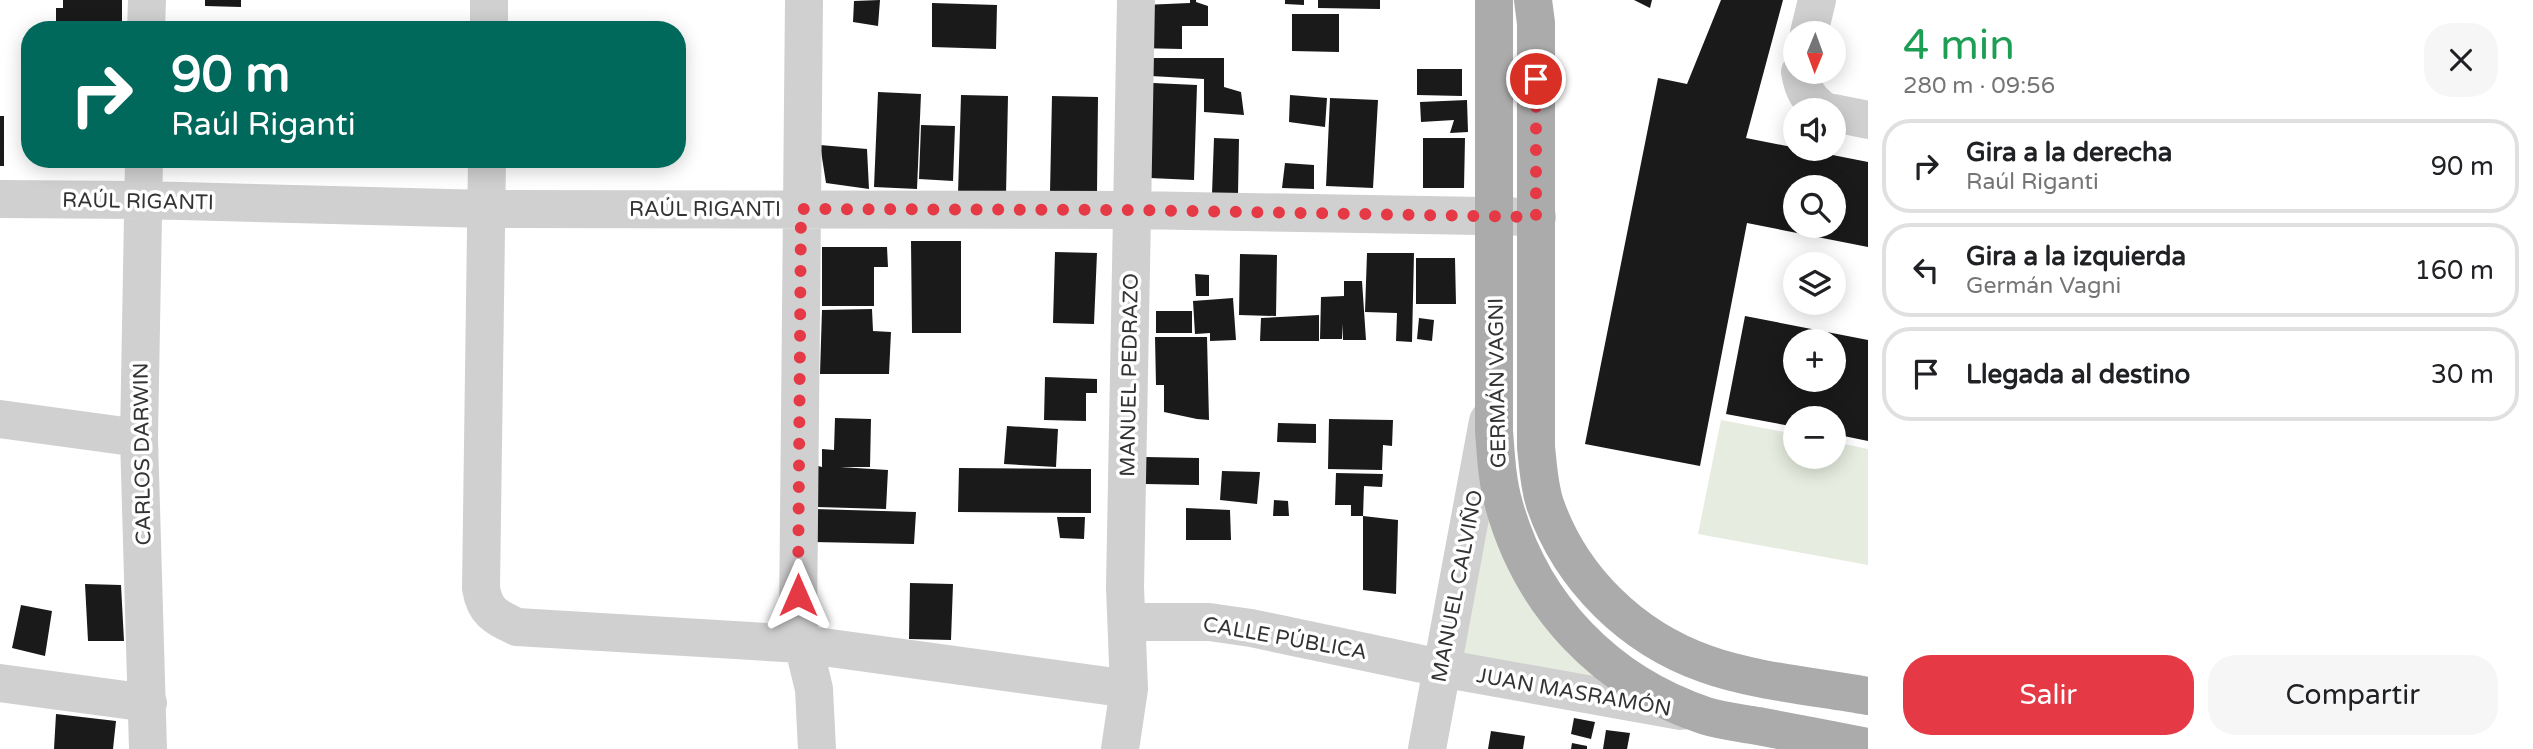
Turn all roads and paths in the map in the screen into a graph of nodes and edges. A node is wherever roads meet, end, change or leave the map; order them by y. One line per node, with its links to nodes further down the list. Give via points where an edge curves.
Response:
1 (147, 0): 8 (street)
2 (489, 0): 9 (street)
3 (804, 0): 18 (street)
4 (1136, 0): 19 (street, MANUEL PEDRAZO)
5 (1494, 0): 20 (main road, GERMÁN VAGNI)
6 (1533, 0): 21 (main road, GERMÁN VAGNI)
7 (1817, 0): 10 (street)
8 (146, 21)
9 (489, 21)
10 (1812, 21)
11 (1846, 115): 12 (street)
12 (1868, 120)
13 (144, 168): 16 (street, CARLOS DARWIN)
14 (487, 168): 17 (street)
15 (0, 199): 16 (street, RAÚL RIGANTI)
16 (143, 200): 17 (street, RAÚL RIGANTI); 24 (street, CARLOS DARWIN)
17 (487, 209): 18 (street, RAÚL RIGANTI); 26 (street, via 483,601 494,616 517,627)
18 (801, 209): 19 (street, RAÚL RIGANTI); 26 (street, via 798,623)
19 (1133, 210): 20 (street, RAÚL RIGANTI); 25 (street, MANUEL PEDRAZO)
20 (1496, 215): 21 (street, RAÚL RIGANTI); 22 (main road, GERMÁN VAGNI)
21 (1536, 217): 30 (main road, GERMÁN VAGNI, via 1537,460 1545,503 1585,577 1608,606 1673,650 1746,674)
22 (1495, 381): 27 (street, MANUEL CALVIÑO); 32 (main road, GERMÁN VAGNI, via 1494,431 1503,504 1541,592 1586,646 1624,677)
23 (0, 419): 24 (street)
24 (139, 438): 31 (street, CARLOS DARWIN)
25 (1128, 622): 27 (street, CALLE PÚBLICA, via 1241,626); 29 (street, MANUEL PEDRAZO)
26 (802, 644): 29 (street); 35 (street, via 814,689)
27 (1441, 668): 32 (street, JUAN MASRAMÓN); 37 (street, MANUEL CALVIÑO)
28 (0, 683): 31 (street)
29 (1129, 690): 36 (street, MANUEL PEDRAZO)
30 (1868, 696)
31 (148, 703): 34 (street, CARLOS DARWIN)
32 (1706, 716): 33 (main road, GERMÁN VAGNI)
33 (1868, 747)
34 (148, 749)
35 (817, 749)
36 (1120, 749)
37 (1427, 749)

